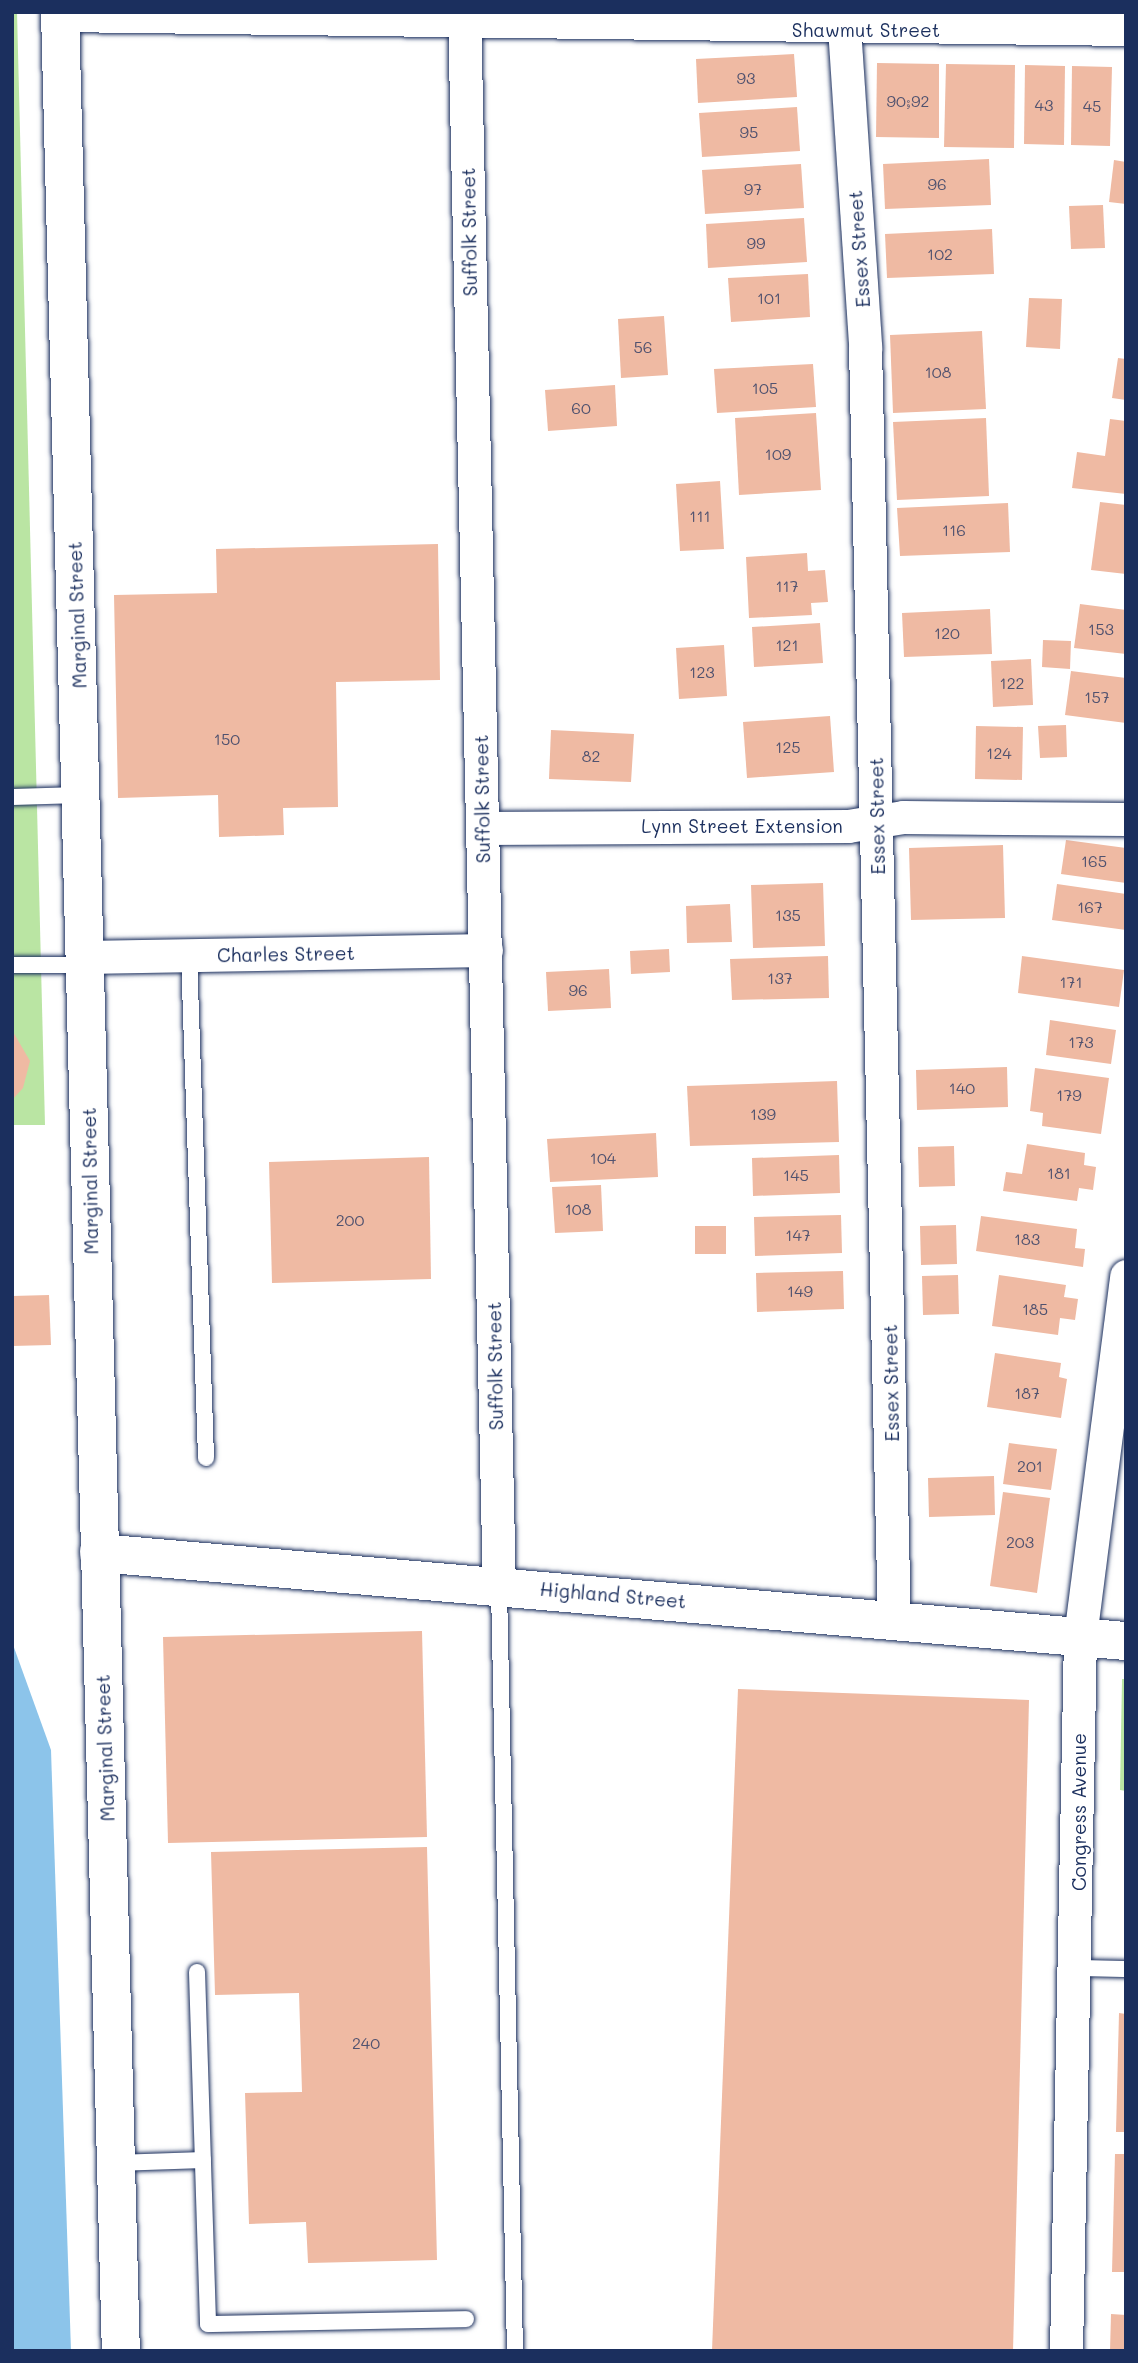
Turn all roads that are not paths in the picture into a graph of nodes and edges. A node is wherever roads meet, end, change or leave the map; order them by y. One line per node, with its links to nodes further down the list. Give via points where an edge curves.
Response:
1 (60, 14): 2 (street, Shawmut Street); 5 (main road, Marginal Street)
2 (464, 18): 3 (street, Shawmut Street); 9 (street, Suffolk Street)
3 (843, 21): 4 (street, Shawmut Street); 8 (street, Essex Street, via 865,347)
4 (1126, 29)
5 (82, 795): 6 (lane); 12 (main road, Marginal Street)
6 (12, 797)
7 (1126, 820): 8 (street, Lynn Street Extension)
8 (877, 821): 9 (street, Lynn Street Extension); 18 (street, Essex Street)
9 (483, 828): 10 (street, Suffolk Street)
10 (486, 950): 11 (street, Charles Street); 17 (street, Suffolk Street)
11 (188, 955): 12 (street, Charles Street); 15 (lane)
12 (86, 961): 13 (lane); 16 (main road, Marginal Street)
13 (12, 965)
14 (1126, 1276): 19 (street, Congress Avenue)
15 (206, 1458)
16 (99, 1553): 17 (main road, Highland Street); 25 (main road, Marginal Street)
17 (499, 1585): 18 (main road, Highland Street); 28 (lane)
18 (894, 1621): 19 (main road, Highland Street)
19 (1080, 1637): 20 (main road, Highland Street); 21 (street, Congress Avenue)
20 (1126, 1641)
21 (1078, 1968): 22 (lane); 29 (street, Congress Avenue)
22 (1126, 1969)
23 (197, 1972): 24 (lane)
24 (203, 2160): 25 (lane); 26 (lane, via 208,2324)
25 (116, 2163): 27 (main road, Marginal Street)
26 (466, 2319)
27 (121, 2351)
28 (515, 2351)
29 (1066, 2351)

